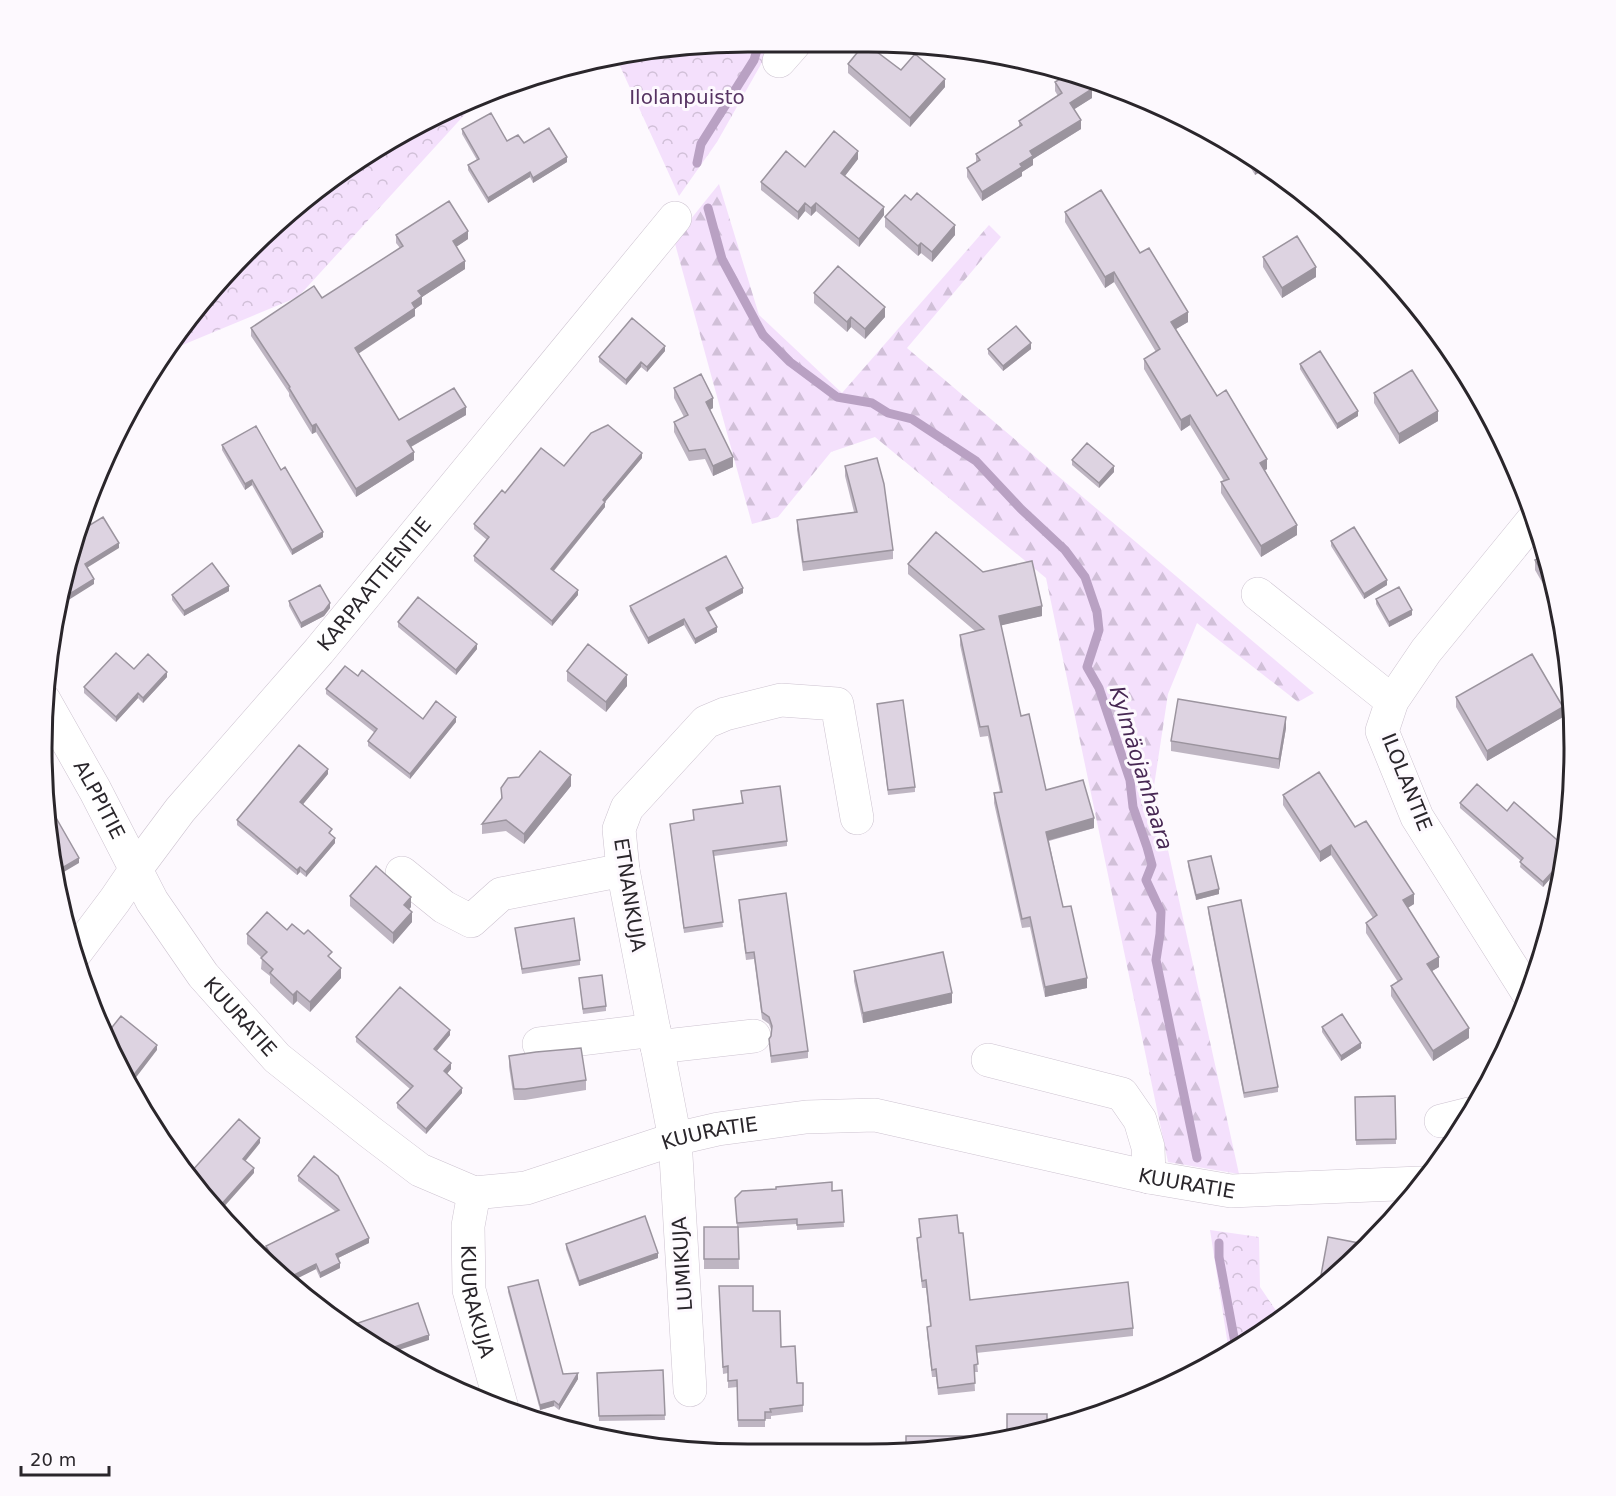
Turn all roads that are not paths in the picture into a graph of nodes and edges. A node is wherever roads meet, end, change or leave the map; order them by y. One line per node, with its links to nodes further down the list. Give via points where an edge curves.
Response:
1 (675, 218): 7 (street, KARPAATTIENTIE, via 319,651 180,810)
2 (1528, 526): 4 (street, ILOLANTIE, via 1426,651)
3 (1258, 594): 4 (street)
4 (1392, 701): 11 (street, ILOLANTIE, via 1382,731 1417,817)
5 (53, 717): 7 (street, ALPPITIE)
6 (857, 818): 8 (street, ETNANKUJA, via 837,704 781,700 706,722 627,808 619,830)
7 (136, 869): 10 (street, KARPAATTIENTIE); 19 (street, KUURATIE, via 152,901 203,975 277,1058 420,1170)
8 (623, 870): 9 (street, via 501,894 471,921 444,907); 13 (street, ETNANKUJA)
9 (402, 873)
10 (81, 945)
11 (1522, 984)
12 (754, 1036): 13 (street)
13 (655, 1038): 14 (street); 16 (street, ETNANKUJA)
14 (539, 1044)
15 (988, 1060): 17 (street, via 1122,1094 1140,1120 1148,1147)
16 (675, 1139): 17 (street, KUURATIE, via 806,1116 875,1115); 19 (street, KUURATIE, via 526,1188); 20 (street, LUMIKUJA)
17 (1149, 1177): 18 (street, KUURATIE, via 1231,1191)
18 (1410, 1183)
19 (474, 1193): 21 (street, KUURAKUJA, via 468,1226 469,1290)
20 (690, 1390)
21 (499, 1398)

